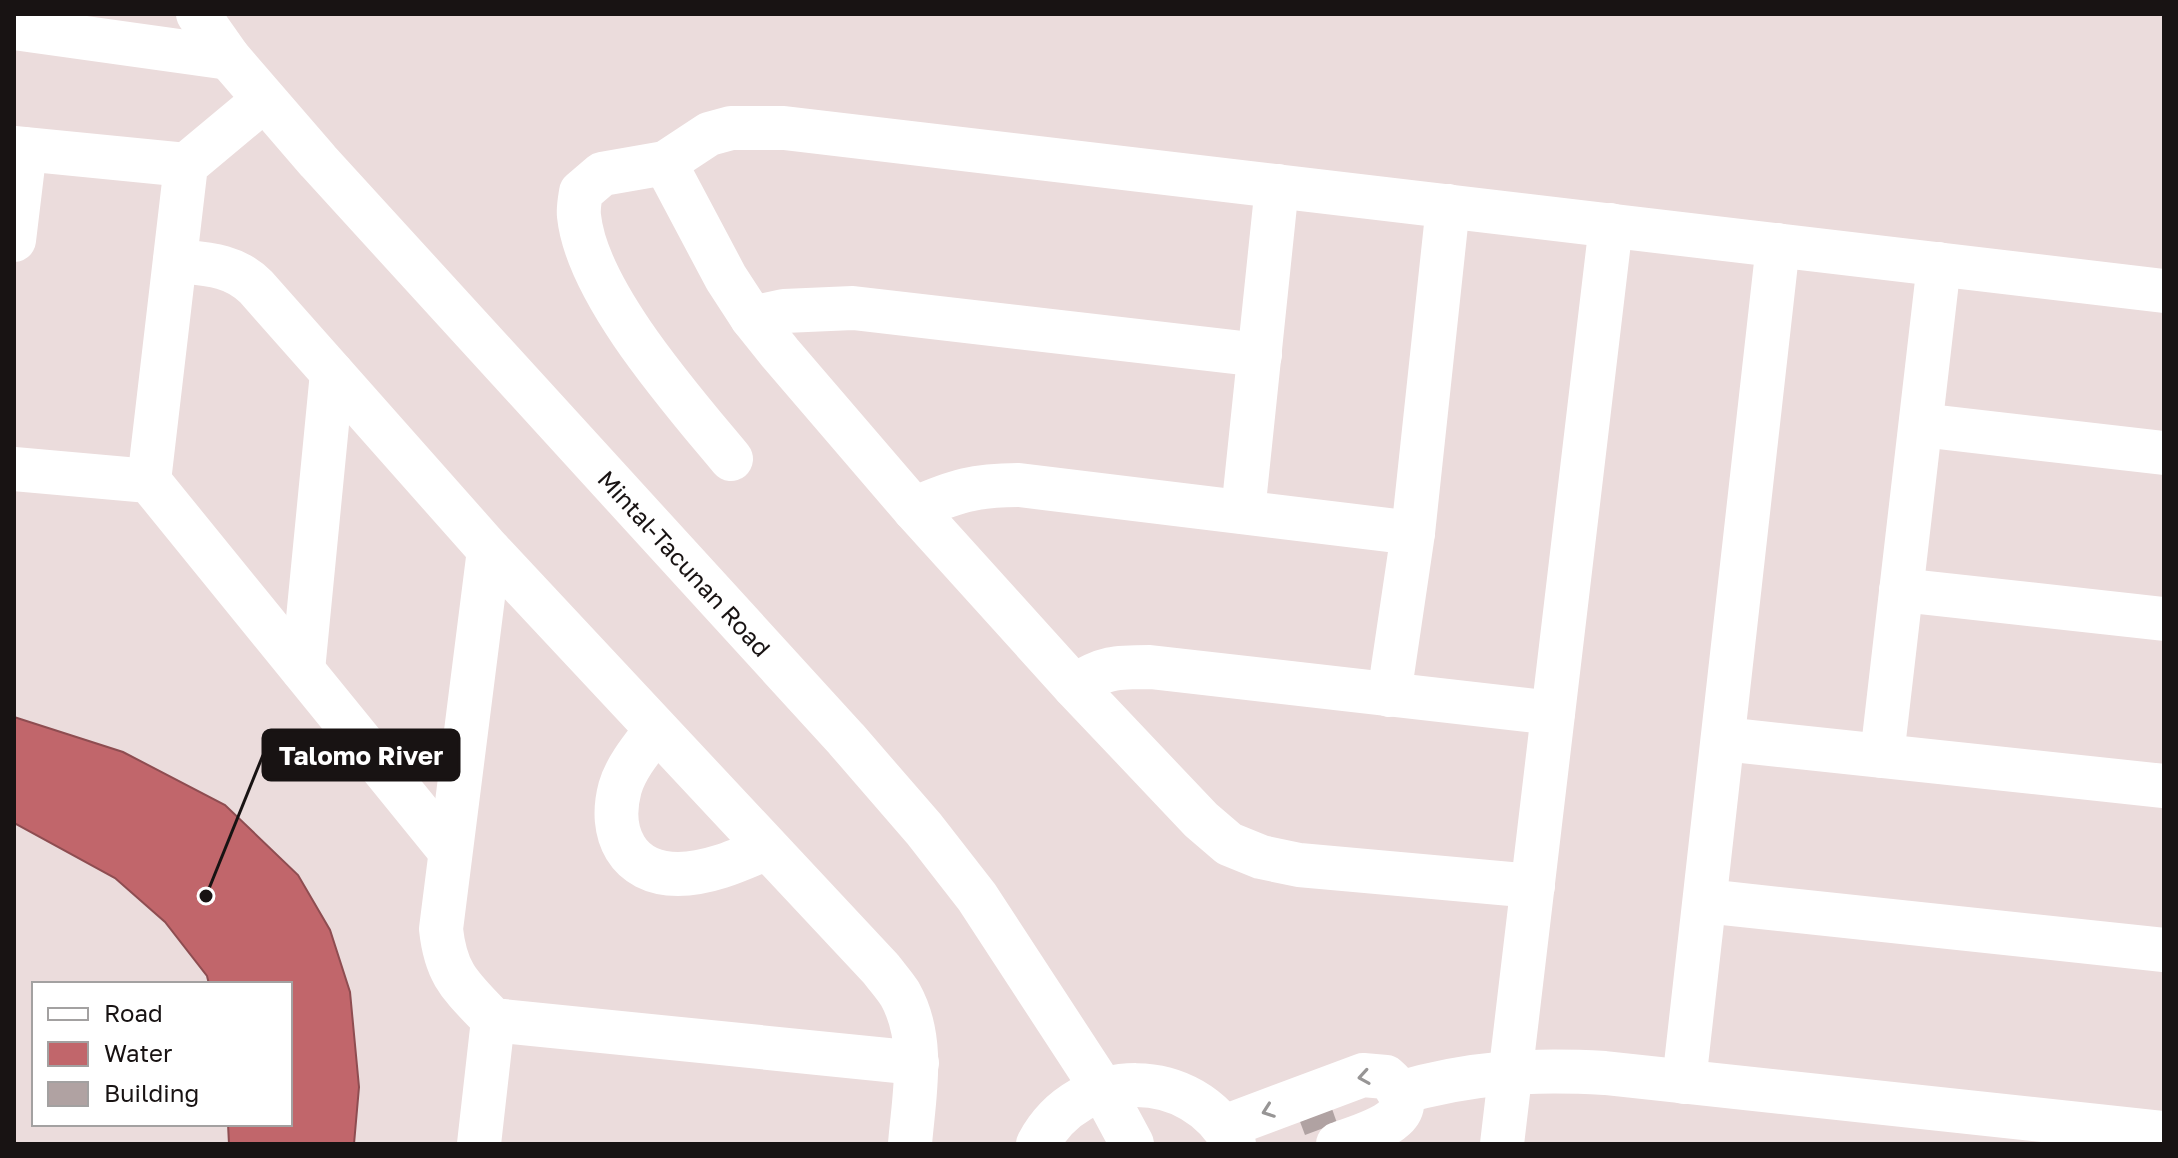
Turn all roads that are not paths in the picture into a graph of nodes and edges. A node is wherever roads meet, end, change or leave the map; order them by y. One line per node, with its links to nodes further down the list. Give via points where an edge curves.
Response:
1 (198, 14): 3 (street, Mintal-Tacunan Road)
2 (14, 28): 3 (street)
3 (229, 58): 4 (street, Mintal-Tacunan Road)
4 (264, 100): 7 (street); 47 (street, Mintal-Tacunan Road, via 924,829 1015,951)
5 (19, 149): 7 (street); 11 (street)
6 (665, 163): 8 (street, via 709,134 753,126); 16 (street, via 703,239); 21 (street, via 602,174 581,192 578,214 584,241 632,333)
7 (186, 165): 13 (street)
8 (1277, 186): 9 (street); 17 (street)
9 (1448, 206): 10 (street); 26 (street)
10 (1611, 225): 12 (street); 33 (street)
11 (14, 240)
12 (1778, 245): 14 (street); 35 (street)
13 (175, 261): 18 (street, via 215,265 245,277); 23 (street)
14 (1939, 264): 15 (street); 19 (street)
15 (2164, 291)
16 (752, 318): 17 (street, via 853,308); 24 (street)
17 (1260, 355): 25 (street)
18 (332, 373): 27 (street); 30 (street)
19 (1921, 425): 20 (street); 28 (street)
20 (2164, 453)
21 (731, 459)
22 (14, 469): 23 (street)
23 (149, 481): 30 (street)
24 (914, 509): 25 (street, via 953,492 1019,485); 31 (street)
25 (1243, 512): 26 (street)
26 (1413, 533): 32 (street)
27 (489, 550): 34 (street); 39 (street)
28 (1901, 590): 29 (street); 36 (street)
29 (2164, 619)
30 (303, 670): 39 (street)
31 (1074, 686): 32 (street, via 1098,671 1150,667); 40 (street, via 1229,844 1299,865)
32 (1389, 695): 33 (street)
33 (1553, 713): 40 (street)
34 (656, 730): 38 (street); 38 (street, via 621,785 620,832 634,861 653,871 678,874 708,870)
35 (1723, 739): 36 (street); 41 (street)
36 (1882, 756): 37 (street)
37 (2164, 786)
38 (767, 848): 44 (street, via 900,994)
39 (450, 851): 43 (street, via 441,929 444,957 459,983)
40 (1533, 886): 45 (street)
41 (1705, 901): 42 (street); 46 (street)
42 (2164, 950)
43 (493, 1020): 44 (street); 51 (street)
44 (917, 1063): 52 (street)
45 (1511, 1071): 46 (street); 48 (street); 56 (street)
46 (1684, 1082): 49 (street)
47 (1103, 1090): 50 (street, via 1130,1084 1170,1089 1194,1101); 53 (street, via 1057,1117); 54 (street, Mintal-Tacunan Road)
48 (1399, 1093): 50 (street, one-way to 50, via 1386,1077 1363,1075); 55 (street, via 1401,1105 1393,1121)
49 (2164, 1133)
50 (1229, 1136)
51 (479, 1144)
52 (910, 1144)
53 (1038, 1144)
54 (1132, 1144)
55 (1338, 1144)
56 (1502, 1144)

